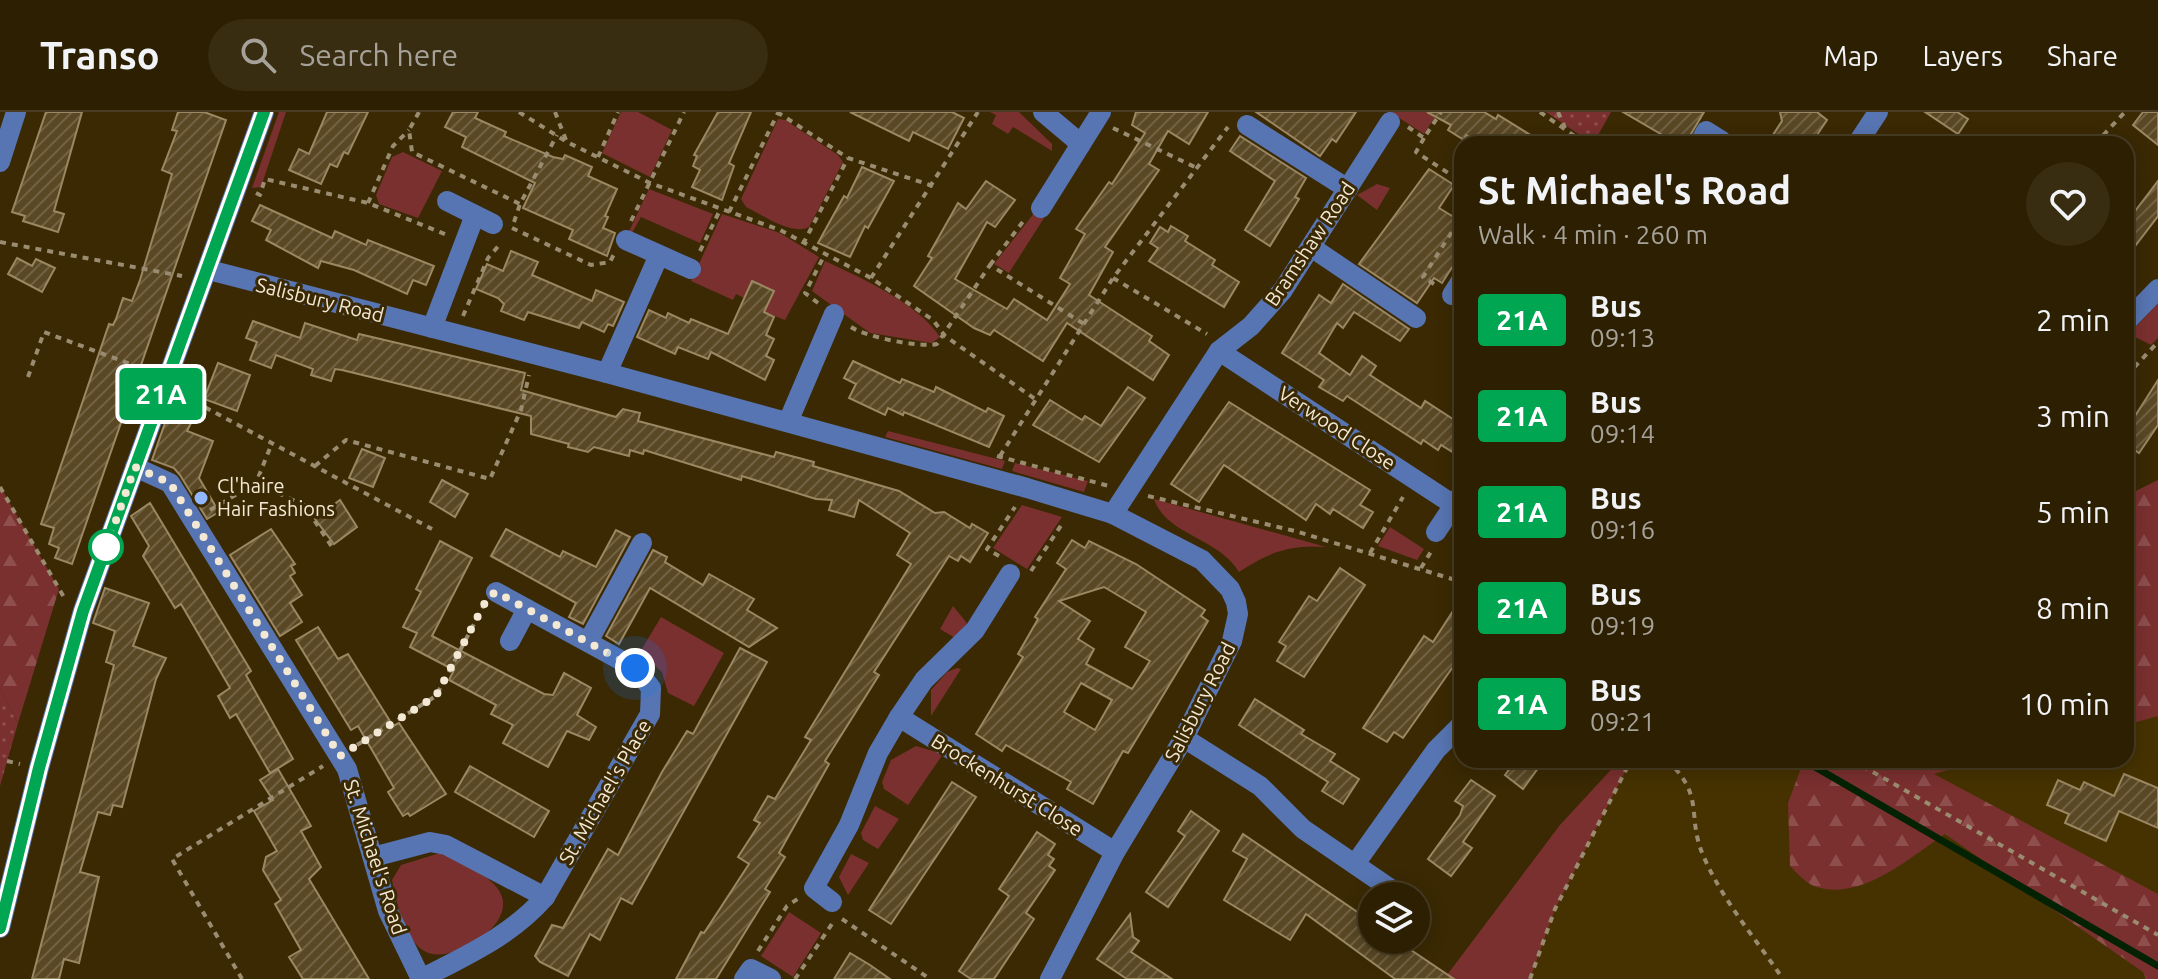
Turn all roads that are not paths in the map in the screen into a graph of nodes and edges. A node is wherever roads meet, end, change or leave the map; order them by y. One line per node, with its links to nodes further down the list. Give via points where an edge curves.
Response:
1 (16, 112): 10 (street)
2 (264, 112): 18 (street)
3 (1043, 112): 9 (street)
4 (1878, 112): 8 (street)
5 (1098, 116): 9 (street)
6 (1397, 123): 11 (street, Bramshaw Road)
7 (1239, 124): 11 (street)
8 (1868, 136)
9 (1081, 144): 13 (street)
10 (0, 162)
11 (1348, 189): 15 (street, Bramshaw Road)
12 (447, 201): 23 (street, via 484,219 464,243)
13 (1041, 208)
14 (624, 238): 16 (street)
15 (1311, 247): 22 (street); 24 (street, Bramshaw Road, via 1283,290)
16 (659, 255): 17 (street); 25 (street)
17 (691, 269)
18 (207, 275): 23 (street, Salisbury Road); 27 (street)
19 (2158, 289): 21 (street)
20 (834, 314): 26 (street)
21 (2134, 314)
22 (1416, 318)
23 (432, 328): 25 (street, Salisbury Road)
24 (1219, 351): 28 (street, Verwood Close, via 1414,479); 30 (street, Bramshaw Road)
25 (607, 373): 26 (street, Salisbury Road)
26 (788, 422): 30 (street, Salisbury Road)
27 (135, 467): 42 (street, St. Michael's Road, via 170,483 340,756); 47 (street, via 83,611)
28 (1454, 497)
29 (1454, 505): 31 (street, Verwood Close)
30 (1113, 514): 40 (street, Salisbury Road, via 1202,560 1236,602 1232,641)
31 (1436, 532)
32 (642, 543): 37 (street)
33 (1015, 570): 38 (street, via 975,630 924,680)
34 (496, 592): 35 (street, St. Michael's Place)
35 (527, 609): 36 (street); 37 (street, St. Michael's Place)
36 (510, 641)
37 (588, 642): 45 (street, St. Michael's Place, via 646,678 650,714)
38 (899, 717): 41 (street, Brockenhurst Close); 46 (street, via 814,888)
39 (1454, 732): 43 (street)
40 (1184, 738): 41 (street, Salisbury Road); 43 (street, via 1260,786 1303,829)
41 (1115, 852): 51 (street, Salisbury Road)
42 (373, 857): 45 (street, via 430,842 446,845); 49 (street, St. Michael's Road, via 395,928)
43 (1355, 864): 44 (street)
44 (1381, 882)
45 (545, 897): 49 (street, St. Michael's Place, via 505,935)
46 (835, 908)
47 (0, 928)
48 (782, 978): 50 (street, via 751,969)
49 (421, 979)
50 (744, 979)
51 (1050, 979)

